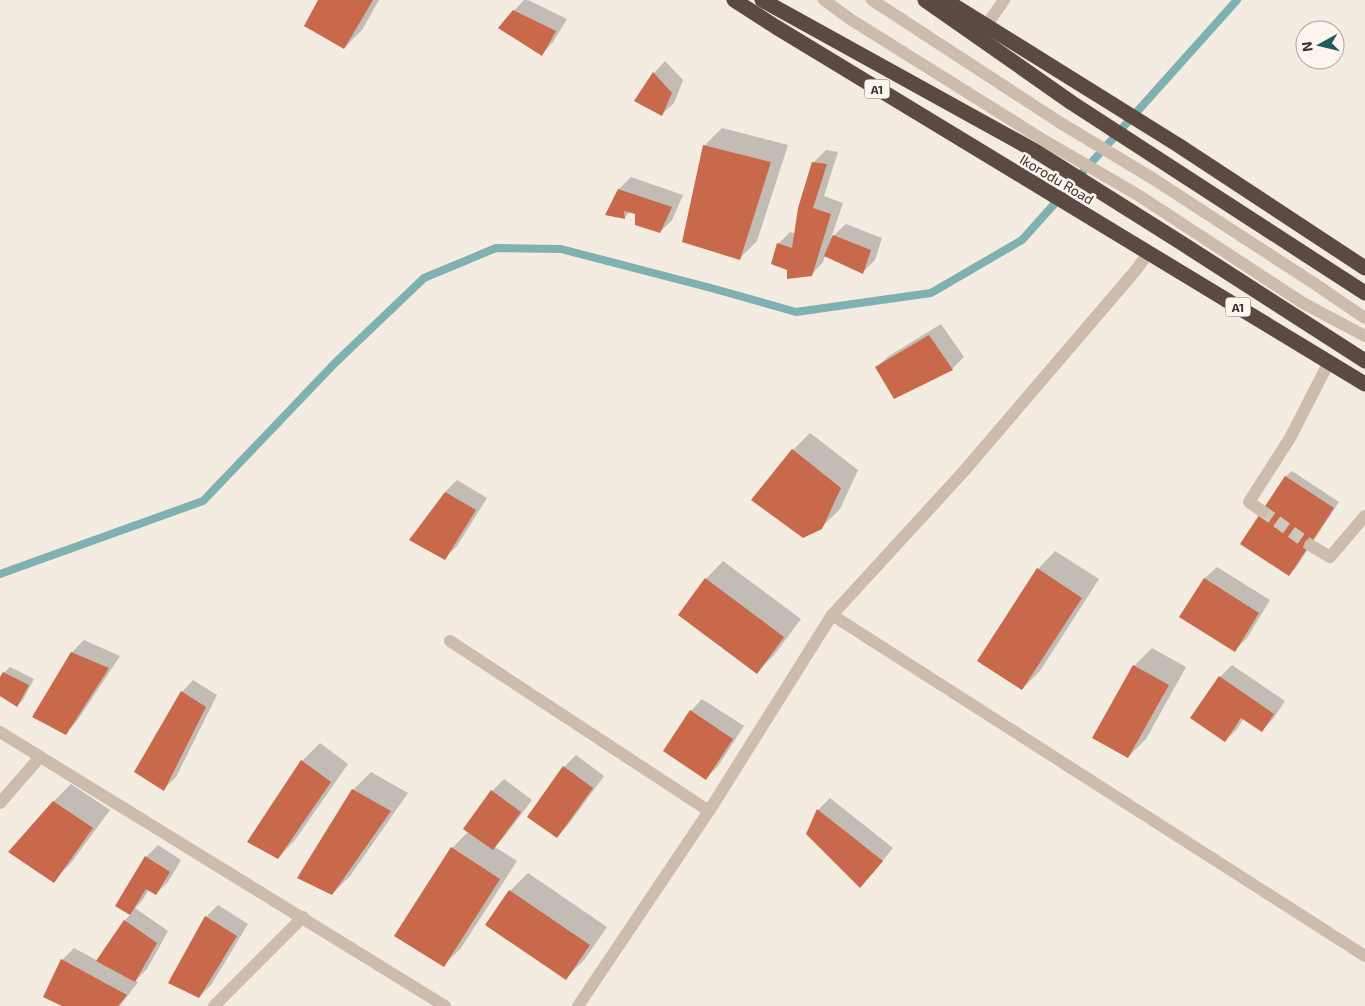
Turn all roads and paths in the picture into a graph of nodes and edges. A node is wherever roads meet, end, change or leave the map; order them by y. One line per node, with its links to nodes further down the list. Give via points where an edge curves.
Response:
1 (734, 0): 10 (highway, Ikorodu Road / A1)
2 (762, 0): 9 (highway, Ikorodu Road / A1)
3 (824, 0): 9 (street)
4 (872, 0): 13 (street)
5 (925, 0): 12 (highway, via 1072,103)
6 (945, 0): 8 (highway)
7 (1004, 0): 8 (street)
8 (986, 26): 11 (highway, via 1178,145)
9 (1041, 146): 14 (street, via 1138,196 1303,303); 15 (highway, Ikorodu Road / A1, via 1128,208)
10 (1149, 252): 16 (highway, Ikorodu Road / A1); 21 (street, via 965,470)
11 (1365, 268)
12 (1365, 294)
13 (1365, 318)
14 (1365, 336)
15 (1365, 361)
16 (1328, 362): 17 (highway, Ikorodu Road / A1); 18 (street, via 1290,438 1249,502)
17 (1365, 384)
18 (1262, 511)
19 (1365, 516): 20 (street, via 1330,557)
20 (1310, 545)
21 (832, 615): 26 (street); 28 (street)
22 (450, 641): 26 (street)
23 (0, 732): 24 (street)
24 (40, 757): 25 (street); 27 (street)
25 (0, 803)
26 (709, 811): 31 (street)
27 (303, 917): 29 (street); 30 (street)
28 (1365, 956)
29 (214, 1006)
30 (445, 1006)
31 (578, 1006)

